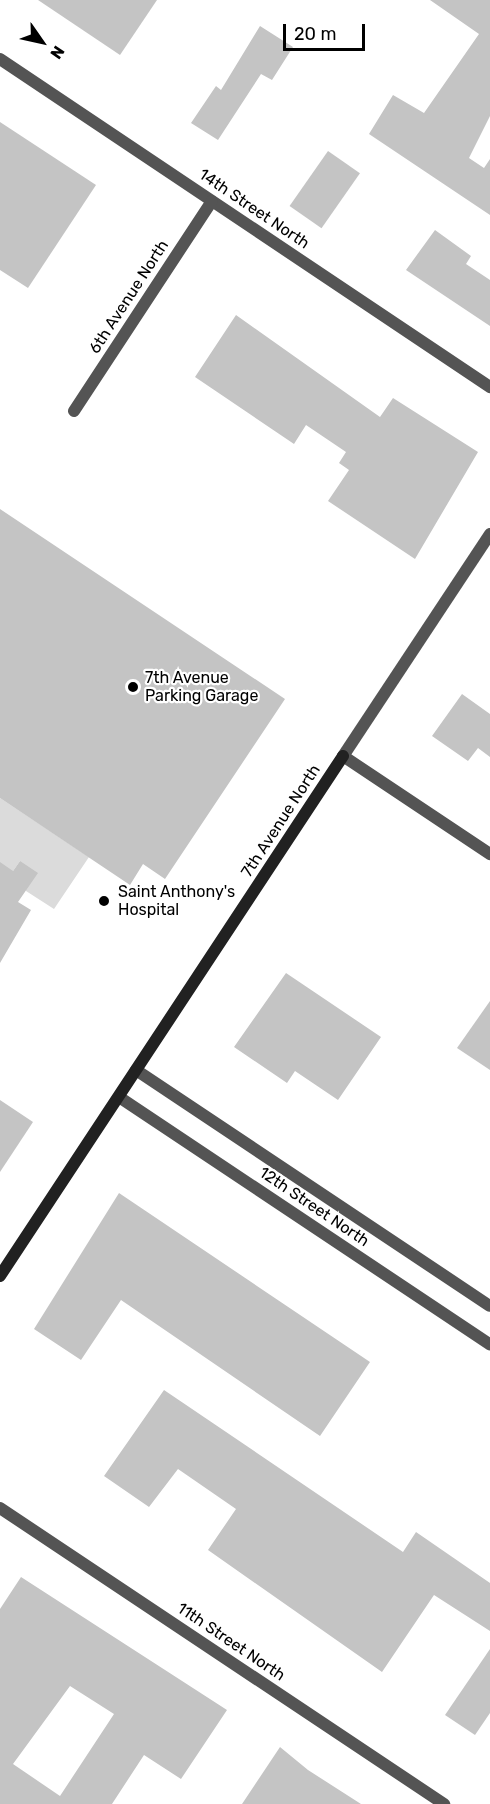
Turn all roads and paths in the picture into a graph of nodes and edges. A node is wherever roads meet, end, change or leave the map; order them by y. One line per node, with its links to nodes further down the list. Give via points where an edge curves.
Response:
1 (0, 59): 2 (street, 14th Street North)
2 (212, 201): 3 (street, 14th Street North); 4 (street, 6th Avenue North)
3 (490, 387)
4 (74, 411)
5 (490, 534): 6 (street, 7th Avenue North)
6 (344, 756): 7 (street); 8 (street, 7th Avenue North)
7 (490, 854)
8 (136, 1070): 9 (street, 7th Avenue North); 11 (street, 12th Street North)
9 (119, 1097): 10 (street, 7th Avenue North); 12 (street, 12th Street North)
10 (0, 1276)
11 (490, 1306)
12 (490, 1344)
13 (0, 1508): 14 (street, 11th Street North)
14 (444, 1804)

